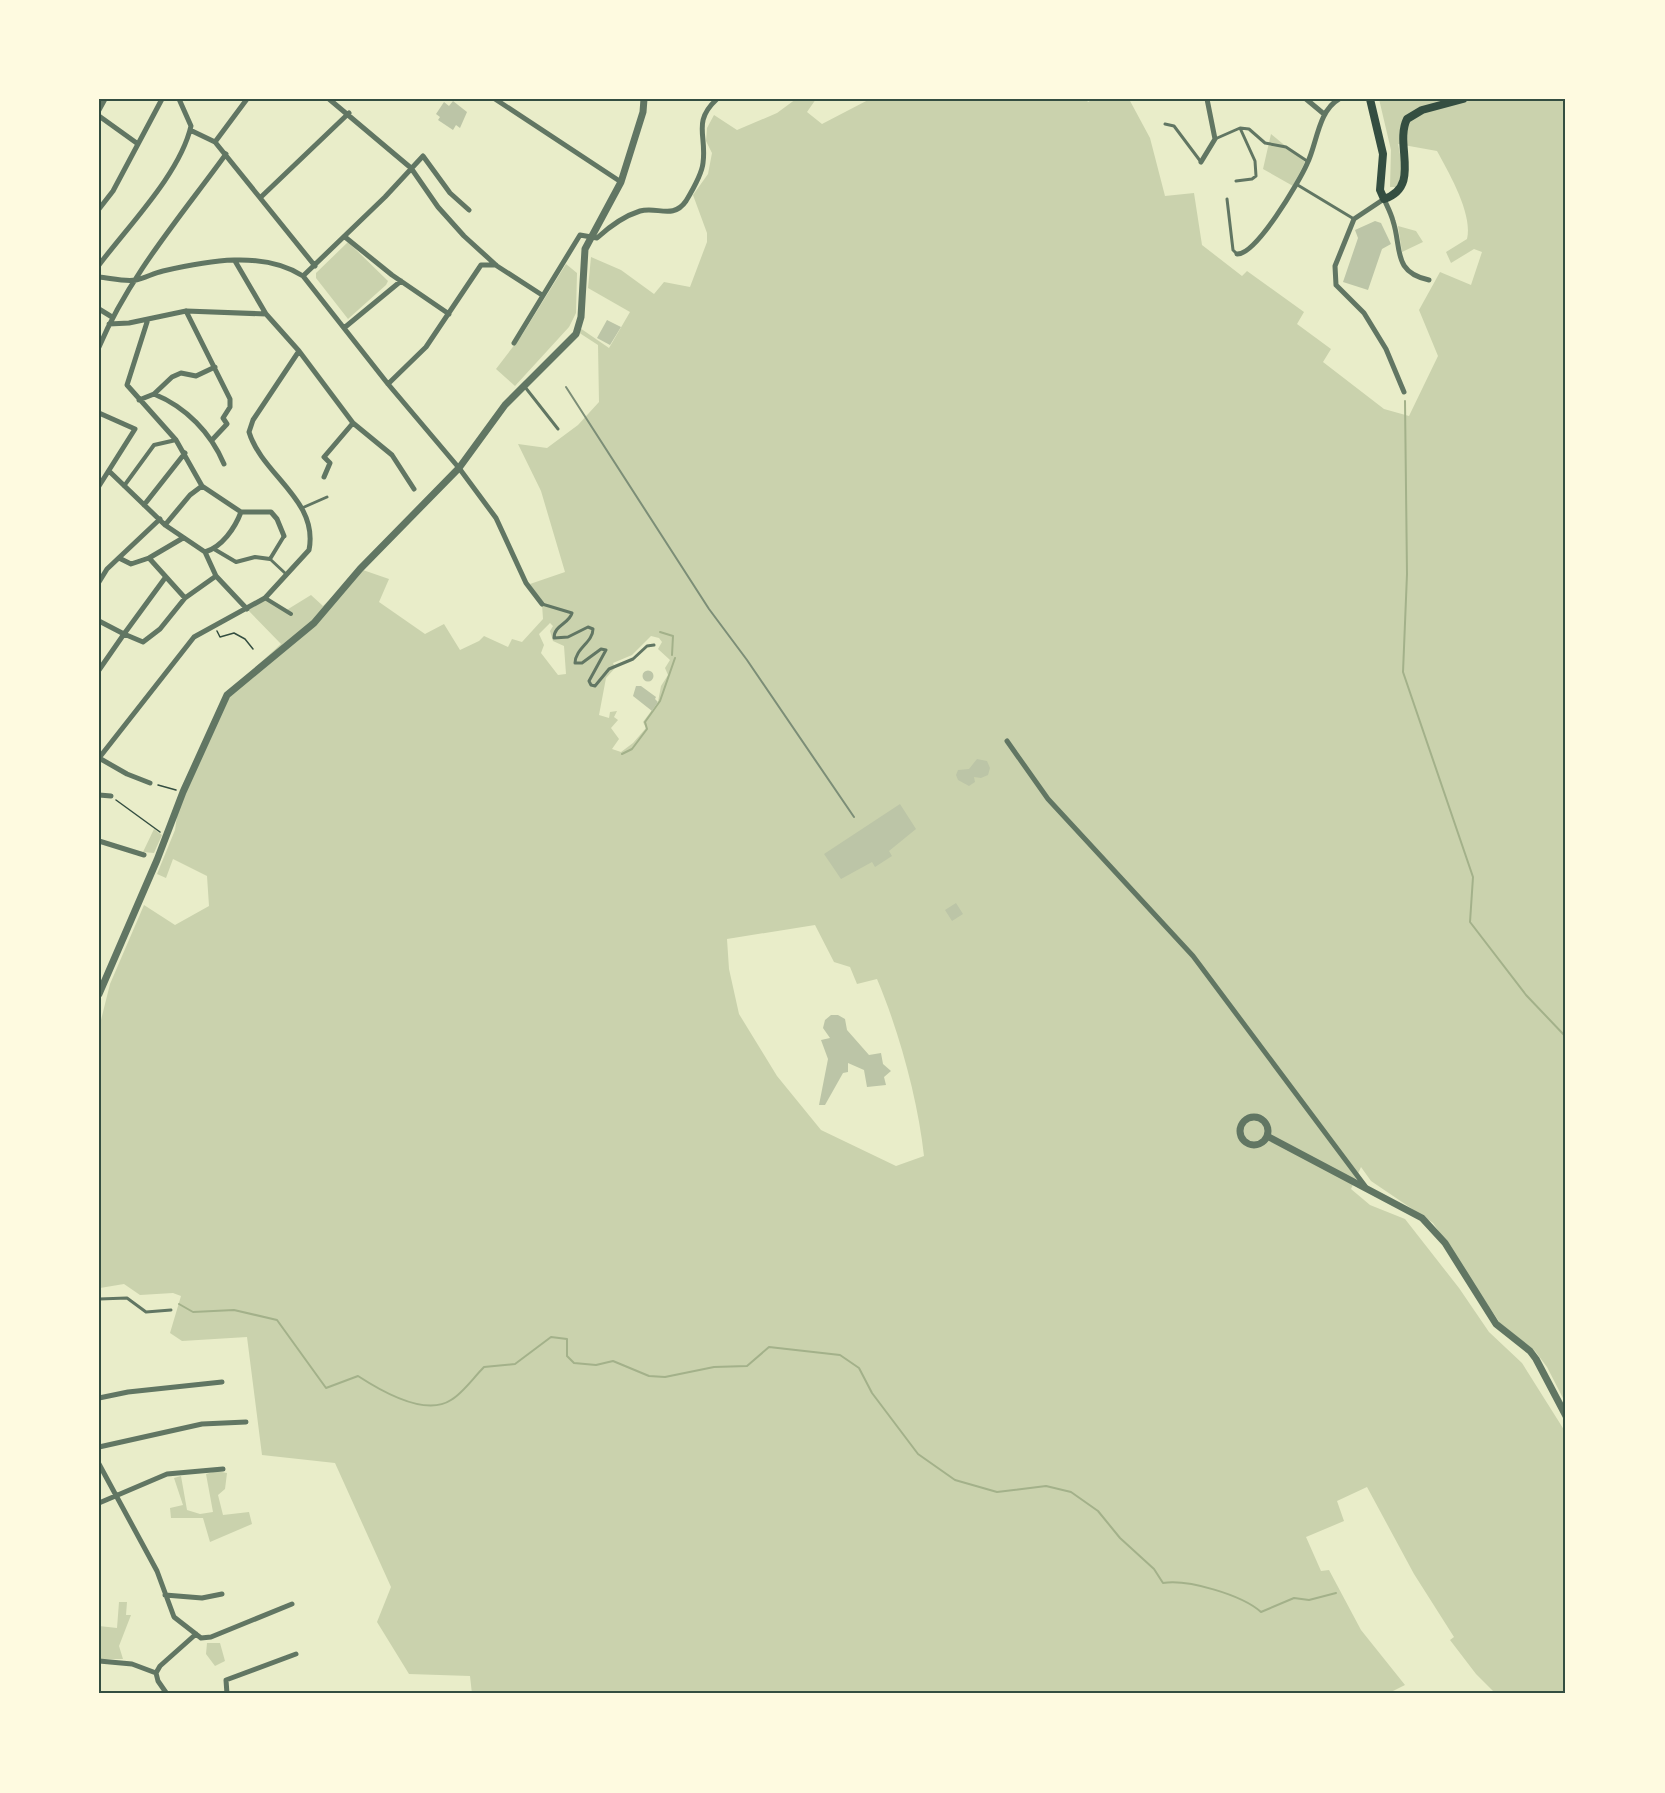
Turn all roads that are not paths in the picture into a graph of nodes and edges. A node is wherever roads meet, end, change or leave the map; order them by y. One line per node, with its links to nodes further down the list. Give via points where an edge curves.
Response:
1 (105, 99): 14 (street)
2 (162, 99): 23 (street)
3 (179, 99): 20 (street)
4 (247, 99): 22 (street)
5 (329, 99): 15 (street)
6 (495, 99): 29 (street)
7 (644, 99): 29 (street)
8 (717, 99): 37 (street, via 702,119 703,165 685,201 675,211 660,214 643,210 597,238)
9 (1207, 99): 21 (street)
10 (1306, 99): 16 (street)
11 (1339, 99): 16 (street)
12 (1370, 99): 33 (main road, via 1383,154 1380,190)
13 (1463, 99): 33 (main road, via 1422,110 1407,119 1404,177 1399,191)
14 (99, 110)
15 (349, 113): 27 (street); 31 (street)
16 (1324, 114): 26 (street)
17 (99, 116): 23 (street)
18 (1165, 124): 25 (lane, via 1174,126)
19 (1240, 128): 21 (lane); 26 (lane, via 1249,129 1265,143 1286,147); 28 (lane, via 1255,161 1256,176)
20 (190, 130): 22 (street); 41 (street, via 151,199)
21 (1215, 140): 25 (street)
22 (216, 142): 24 (street)
23 (138, 144): 34 (street)
24 (226, 154): 31 (street); 46 (street)
25 (1201, 162)
26 (1308, 162): 30 (street)
27 (411, 168): 35 (street, via 423,156 450,193); 38 (street); 43 (street, via 438,207)
28 (1236, 181)
29 (621, 182): 37 (street)
30 (1296, 184): 36 (lane); 39 (street, via 1262,236 1244,253)
31 (261, 197): 42 (street)
32 (1227, 199): 39 (lane, via 1233,250)
33 (1384, 199): 36 (street); 47 (street, via 1394,222 1400,260 1419,278)
34 (99, 209)
35 (469, 210)
36 (1354, 219): 64 (street, via 1335,266 1336,285 1364,312 1386,349)
37 (590, 235): 49 (street, via 580,235); 63 (street, via 584,256 579,326 567,345)
38 (345, 237): 42 (street); 48 (street)
39 (1237, 254)
40 (235, 261): 44 (street, via 260,261 287,267); 46 (street, via 194,264); 52 (street)
41 (99, 266)
42 (315, 266): 44 (street)
43 (497, 266): 49 (street); 53 (street, via 481,265)
44 (303, 276): 57 (street)
45 (99, 277): 46 (street)
46 (134, 280): 54 (street)
47 (1429, 280)
48 (401, 281): 53 (street); 57 (street)
49 (542, 295): 58 (street)
50 (99, 309): 54 (street)
51 (186, 311): 52 (street); 55 (street); 61 (street)
52 (266, 314): 60 (street)
53 (449, 314): 62 (street, via 426,346)
54 (112, 317): 56 (street)
55 (148, 319): 56 (street); 66 (street, via 128,380)
56 (109, 324): 59 (street)
57 (344, 328): 62 (street)
58 (514, 343)
59 (99, 347)
60 (299, 351): 68 (street); 83 (street, via 249,432 266,465)
61 (215, 366): 65 (street, via 196,376 181,373 172,377); 71 (street, via 230,403 223,418 227,424)
62 (388, 384): 74 (street)
63 (525, 387): 69 (lane); 74 (street, via 499,412)
64 (1404, 392)
65 (154, 394): 66 (street); 71 (street, via 200,425)
66 (139, 400): 70 (street)
67 (99, 413): 75 (street, via 135,429)
68 (353, 423): 76 (street, via 324,457 330,463); 80 (street, via 392,455)
69 (558, 429)
70 (176, 440): 72 (street); 78 (street, via 154,445)
71 (212, 440): 73 (street)
72 (185, 453): 79 (street); 82 (street)
73 (224, 464)
74 (459, 468): 100 (street, via 496,518 526,583); 114 (street, via 360,569 314,623 230,691 183,792)
75 (110, 472): 77 (street); 78 (street)
76 (324, 477)
77 (99, 486)
78 (124, 486): 82 (street)
79 (201, 486): 84 (street); 86 (street)
80 (414, 489)
81 (327, 497): 83 (lane)
82 (144, 505): 85 (street)
83 (302, 508): 94 (street, via 310,548)
84 (241, 512): 87 (street, via 270,512); 89 (street, via 236,525)
85 (160, 519): 86 (street); 91 (street)
86 (165, 525): 88 (street)
87 (284, 536): 93 (street)
88 (183, 538): 90 (street); 92 (street)
89 (214, 549): 90 (street); 93 (street, via 237,562 255,557)
90 (205, 552): 95 (street)
91 (119, 558): 92 (street, via 131,564); 97 (street)
92 (149, 558): 96 (street)
93 (270, 559): 94 (lane)
94 (286, 574): 99 (street)
95 (216, 576): 98 (street); 101 (street)
96 (165, 578): 98 (street); 104 (street)
97 (99, 582)
98 (185, 598): 104 (street, via 160,629 143,642)
99 (265, 598): 101 (street); 102 (street)
100 (542, 604): 105 (lane, via 572,613 554,638 593,628 575,663 606,650 589,681 591,685 595,686 609,669)
101 (248, 609): 108 (street, via 194,637)
102 (291, 614)
103 (99, 621): 104 (street)
104 (124, 634): 106 (street)
105 (654, 645)
106 (99, 670)
107 (1007, 741): 116 (street, via 1048,800 1193,956)
108 (99, 758): 109 (street)
109 (150, 783)
110 (99, 795): 111 (street)
111 (111, 796)
112 (99, 841): 113 (street)
113 (144, 855)
114 (99, 994)
115 (1267, 1136): 115 (street, via 1265,1123 1258,1118 1246,1119 1241,1126 1240,1134 1249,1144 1257,1144); 116 (street)
116 (1365, 1186): 121 (street, via 1407,1208 1434,1229 1497,1324 1536,1359)
117 (99, 1299): 118 (lane, via 127,1298 146,1311)
118 (171, 1310)
119 (222, 1382): 120 (street)
120 (99, 1398)
121 (1566, 1416)
122 (246, 1422): 123 (street, via 202,1424)
123 (99, 1447)
124 (99, 1464): 126 (street)
125 (222, 1469): 126 (street, via 167,1474)
126 (117, 1494): 127 (street); 129 (street, via 157,1571)
127 (99, 1503)
128 (222, 1594): 129 (street, via 202,1598)
129 (165, 1595): 131 (street, via 174,1617)
130 (292, 1605): 131 (street, via 211,1637)
131 (196, 1634): 134 (street)
132 (296, 1654): 136 (street, via 226,1680)
133 (99, 1660): 134 (street, via 132,1664)
134 (156, 1673): 135 (street)
135 (167, 1694)
136 (227, 1694)

